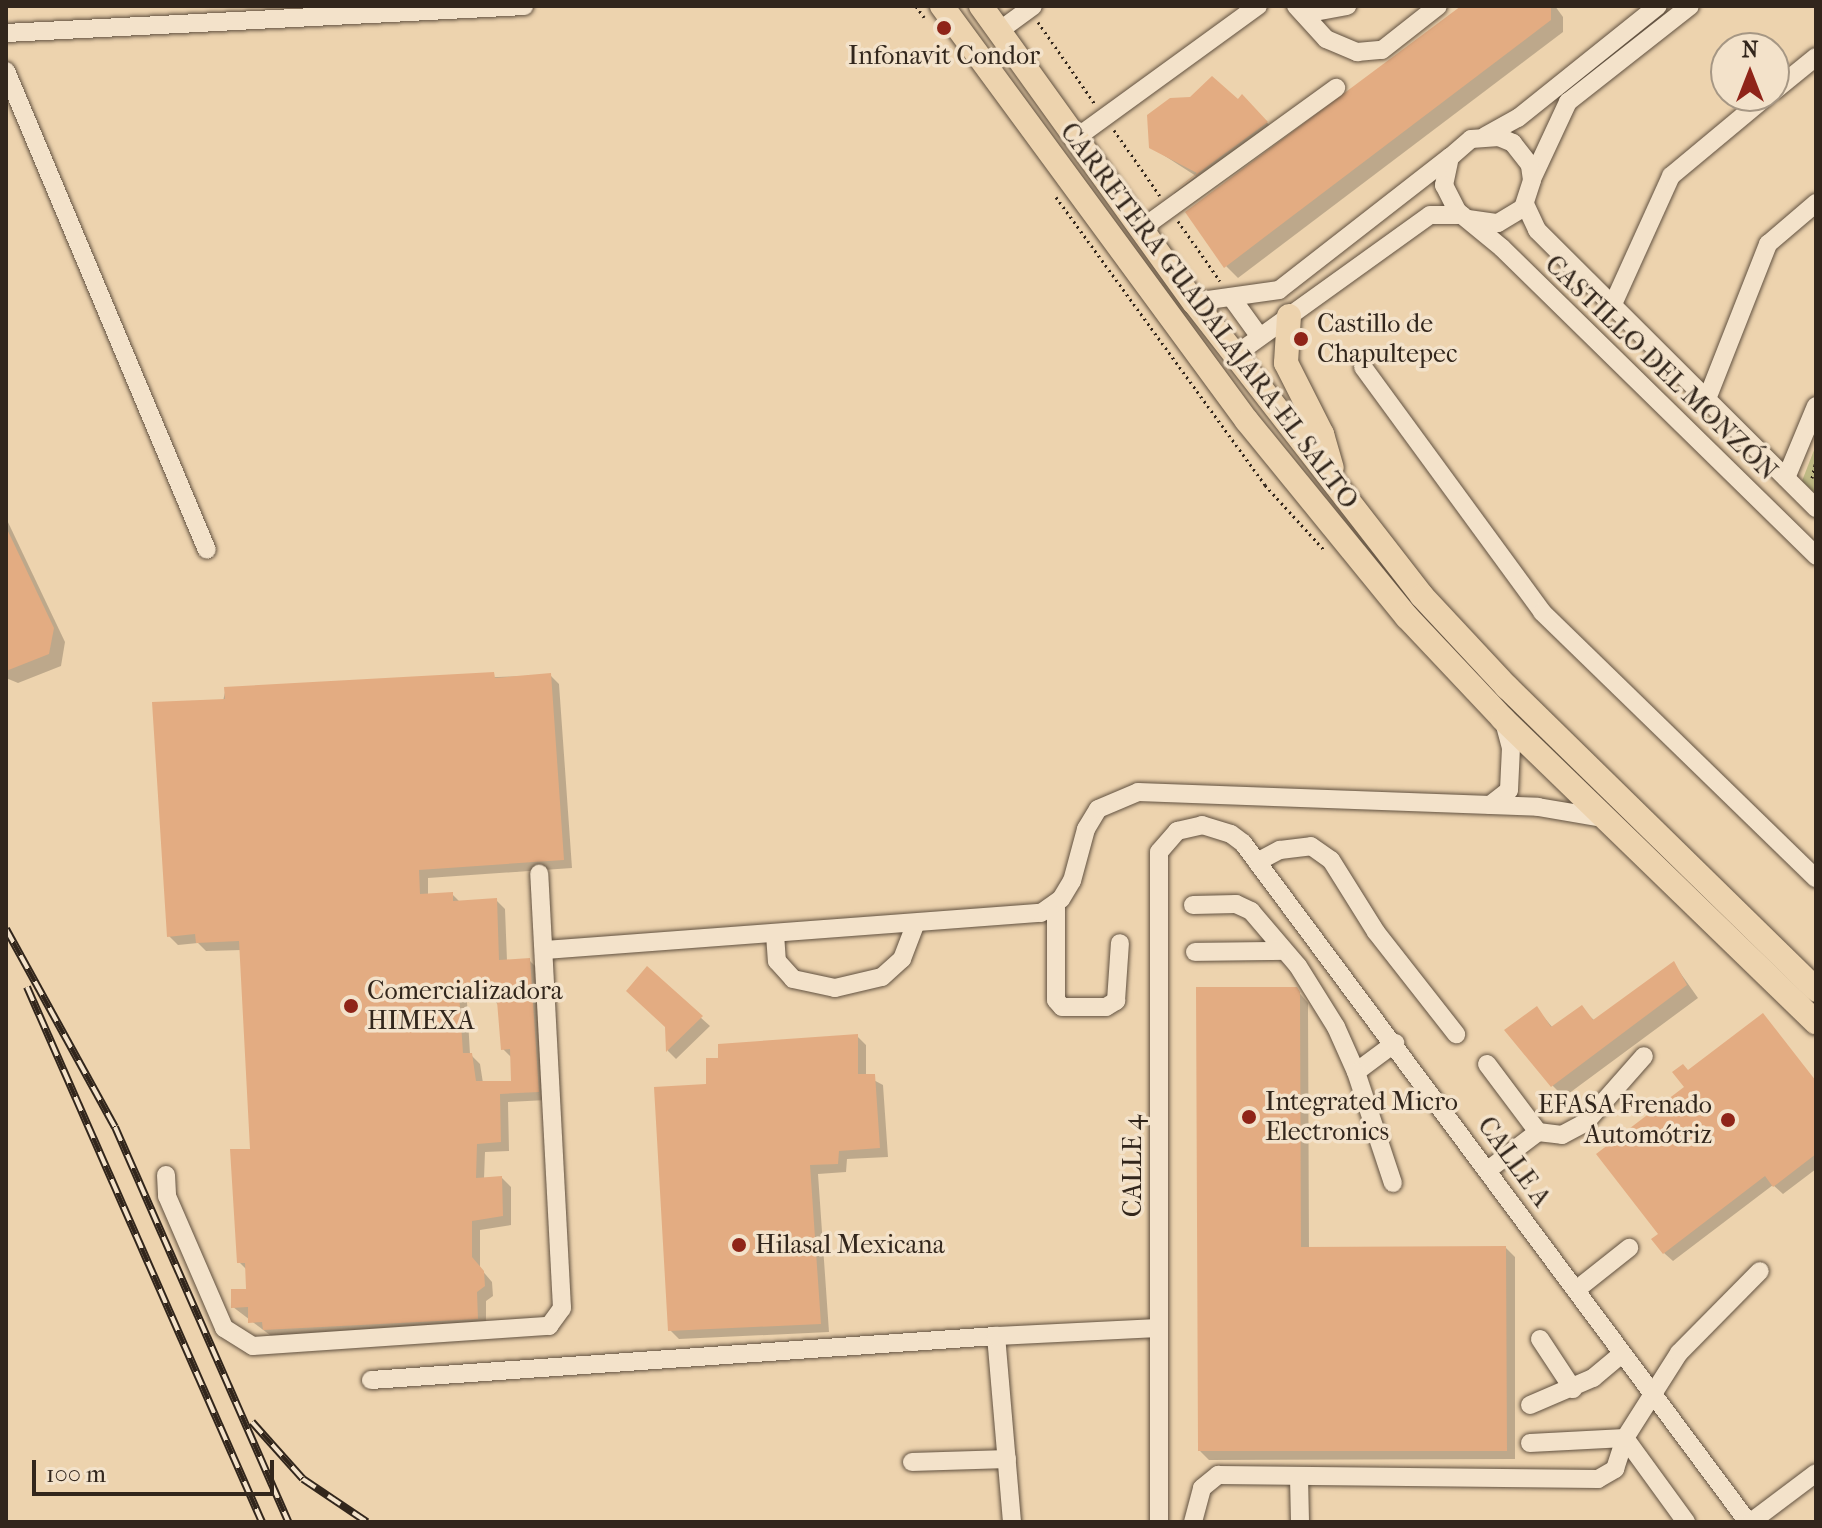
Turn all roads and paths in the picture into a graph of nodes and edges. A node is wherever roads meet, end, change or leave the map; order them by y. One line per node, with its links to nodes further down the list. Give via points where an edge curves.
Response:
1 (524, 6): 12 (street)
2 (942, 6): 44 (main road, CARRETERA GUADALAJARA-EL SALTO, via 1247,421 1407,617)
3 (981, 6): 11 (main road, CARRETERA GUADALAJARA-EL SALTO)
4 (1258, 6): 18 (street)
5 (1347, 6): 10 (street)
6 (1438, 6): 10 (street, via 1382,50 1357,52 1326,39)
7 (1658, 6): 19 (street, via 1518,118)
8 (1690, 6): 22 (street, via 1568,102)
9 (1030, 7): 11 (street); 18 (path)
10 (1300, 10)
11 (999, 31): 20 (main road, CARRETERA GUADALAJARA-EL SALTO)
12 (6, 33)
13 (1816, 57): 15 (street)
14 (6, 71): 42 (street)
15 (1790, 78)
16 (1336, 88): 25 (street)
17 (1748, 112): 30 (street, via 1671,176)
18 (1105, 118): 20 (street); 25 (path)
19 (1485, 136): 21 (street, via 1471,139); 22 (street, via 1513,143 1530,165)
20 (1076, 138): 27 (main road, CARRETERA GUADALAJARA-EL SALTO)
21 (1450, 157): 26 (street, via 1444,185); 28 (street, via 1279,290)
22 (1532, 180): 24 (street)
23 (1816, 203): 35 (street, via 1768,244)
24 (1525, 204): 26 (street, via 1498,223); 30 (street, CASTILLO DEL MONZÓN, via 1537,230)
25 (1169, 209): 27 (street); 28 (path)
26 (1465, 217): 31 (street, via 1430,215); 43 (street, CASTILLO DEL MONZÓN)
27 (1141, 229): 29 (main road, CARRETERA GUADALAJARA-EL SALTO)
28 (1231, 297): 29 (street); 32 (street)
29 (1194, 302): 33 (main road, CARRETERA GUADALAJARA-EL SALTO)
30 (1613, 304): 35 (street, CASTILLO DEL MONZÓN)
31 (1289, 316): 32 (street); 39 (main road, via 1286,363 1322,434)
32 (1260, 337): 33 (street)
33 (1238, 353): 39 (main road, CARRETERA GUADALAJARA-EL SALTO)
34 (1363, 367): 50 (street, via 1542,612)
35 (1707, 399): 38 (street, CASTILLO DEL MONZÓN)
36 (1816, 406): 38 (street)
37 (1816, 461): 40 (path, via 1810,471)
38 (1786, 478): 41 (street, CASTILLO DEL MONZÓN)
39 (1336, 482): 59 (main road, CARRETERA GUADALAJARA-EL SALTO, via 1414,586 1476,655)
40 (1816, 482)
41 (1816, 508)
42 (207, 550)
43 (1815, 555)
44 (1503, 719): 45 (street, via 1511,748 1509,790); 46 (main road, CARRETERA GUADALAJARA-EL SALTO)
45 (1490, 805): 46 (street); 51 (street, via 1138,792 1098,809 1086,829 1072,881)
46 (1611, 820): 60 (main road, CARRETERA GUADALAJARA-EL SALTO)
47 (1189, 825): 48 (street, CALLE A, via 1231,834); 73 (street, CALLE 4, via 1165,840 1159,852)
48 (1257, 862): 61 (street, via 1280,850 1311,846 1331,860 1376,932); 62 (street, CALLE A)
49 (539, 874): 56 (street)
50 (1816, 878)
51 (1056, 903): 53 (street, via 1041,913 1013,918); 55 (street, via 1056,1000 1062,1007 1106,1007 1116,1001)
52 (1193, 905): 57 (street, via 1236,904 1251,911)
53 (915, 925): 54 (street); 54 (street, via 902,959 882,977 835,988 793,979 777,961)
54 (775, 934): 56 (street)
55 (1120, 943)
56 (545, 950): 68 (street, via 562,1308 549,1326 253,1346 224,1328 167,1196)
57 (1283, 951): 58 (street); 65 (street, via 1336,1027)
58 (1195, 952)
59 (1816, 990)
60 (1816, 1022)
61 (1456, 1034)
62 (1395, 1043): 65 (street); 67 (street, CALLE A)
63 (1644, 1056): 66 (street, via 1585,1123 1562,1135)
64 (1487, 1064): 66 (street)
65 (1356, 1072): 69 (street)
66 (1538, 1132): 67 (street)
67 (1488, 1170): 72 (street, CALLE A)
68 (166, 1175)
69 (1393, 1183)
70 (1629, 1248): 72 (street)
71 (1760, 1271): 79 (street, via 1679,1353)
72 (1576, 1290): 76 (street, CALLE A)
73 (1159, 1328): 74 (street); 88 (street, CALLE 4)
74 (996, 1336): 77 (street); 83 (street)
75 (1540, 1339): 78 (street)
76 (1622, 1354): 78 (street); 79 (street, CALLE A)
77 (371, 1380)
78 (1573, 1389): 80 (street)
79 (1651, 1393): 81 (street); 92 (street, CALLE A)
80 (1530, 1405)
81 (1625, 1438): 82 (street); 86 (street, via 1615,1469 1579,1482); 91 (street)
82 (1530, 1443)
83 (1007, 1459): 84 (street); 87 (street)
84 (912, 1462)
85 (1816, 1473): 92 (street)
86 (1299, 1477): 89 (street, via 1218,1475 1202,1488); 90 (street)
87 (1012, 1522)
88 (1159, 1522)
89 (1193, 1522)
90 (1300, 1522)
91 (1686, 1522)
92 (1749, 1522)

